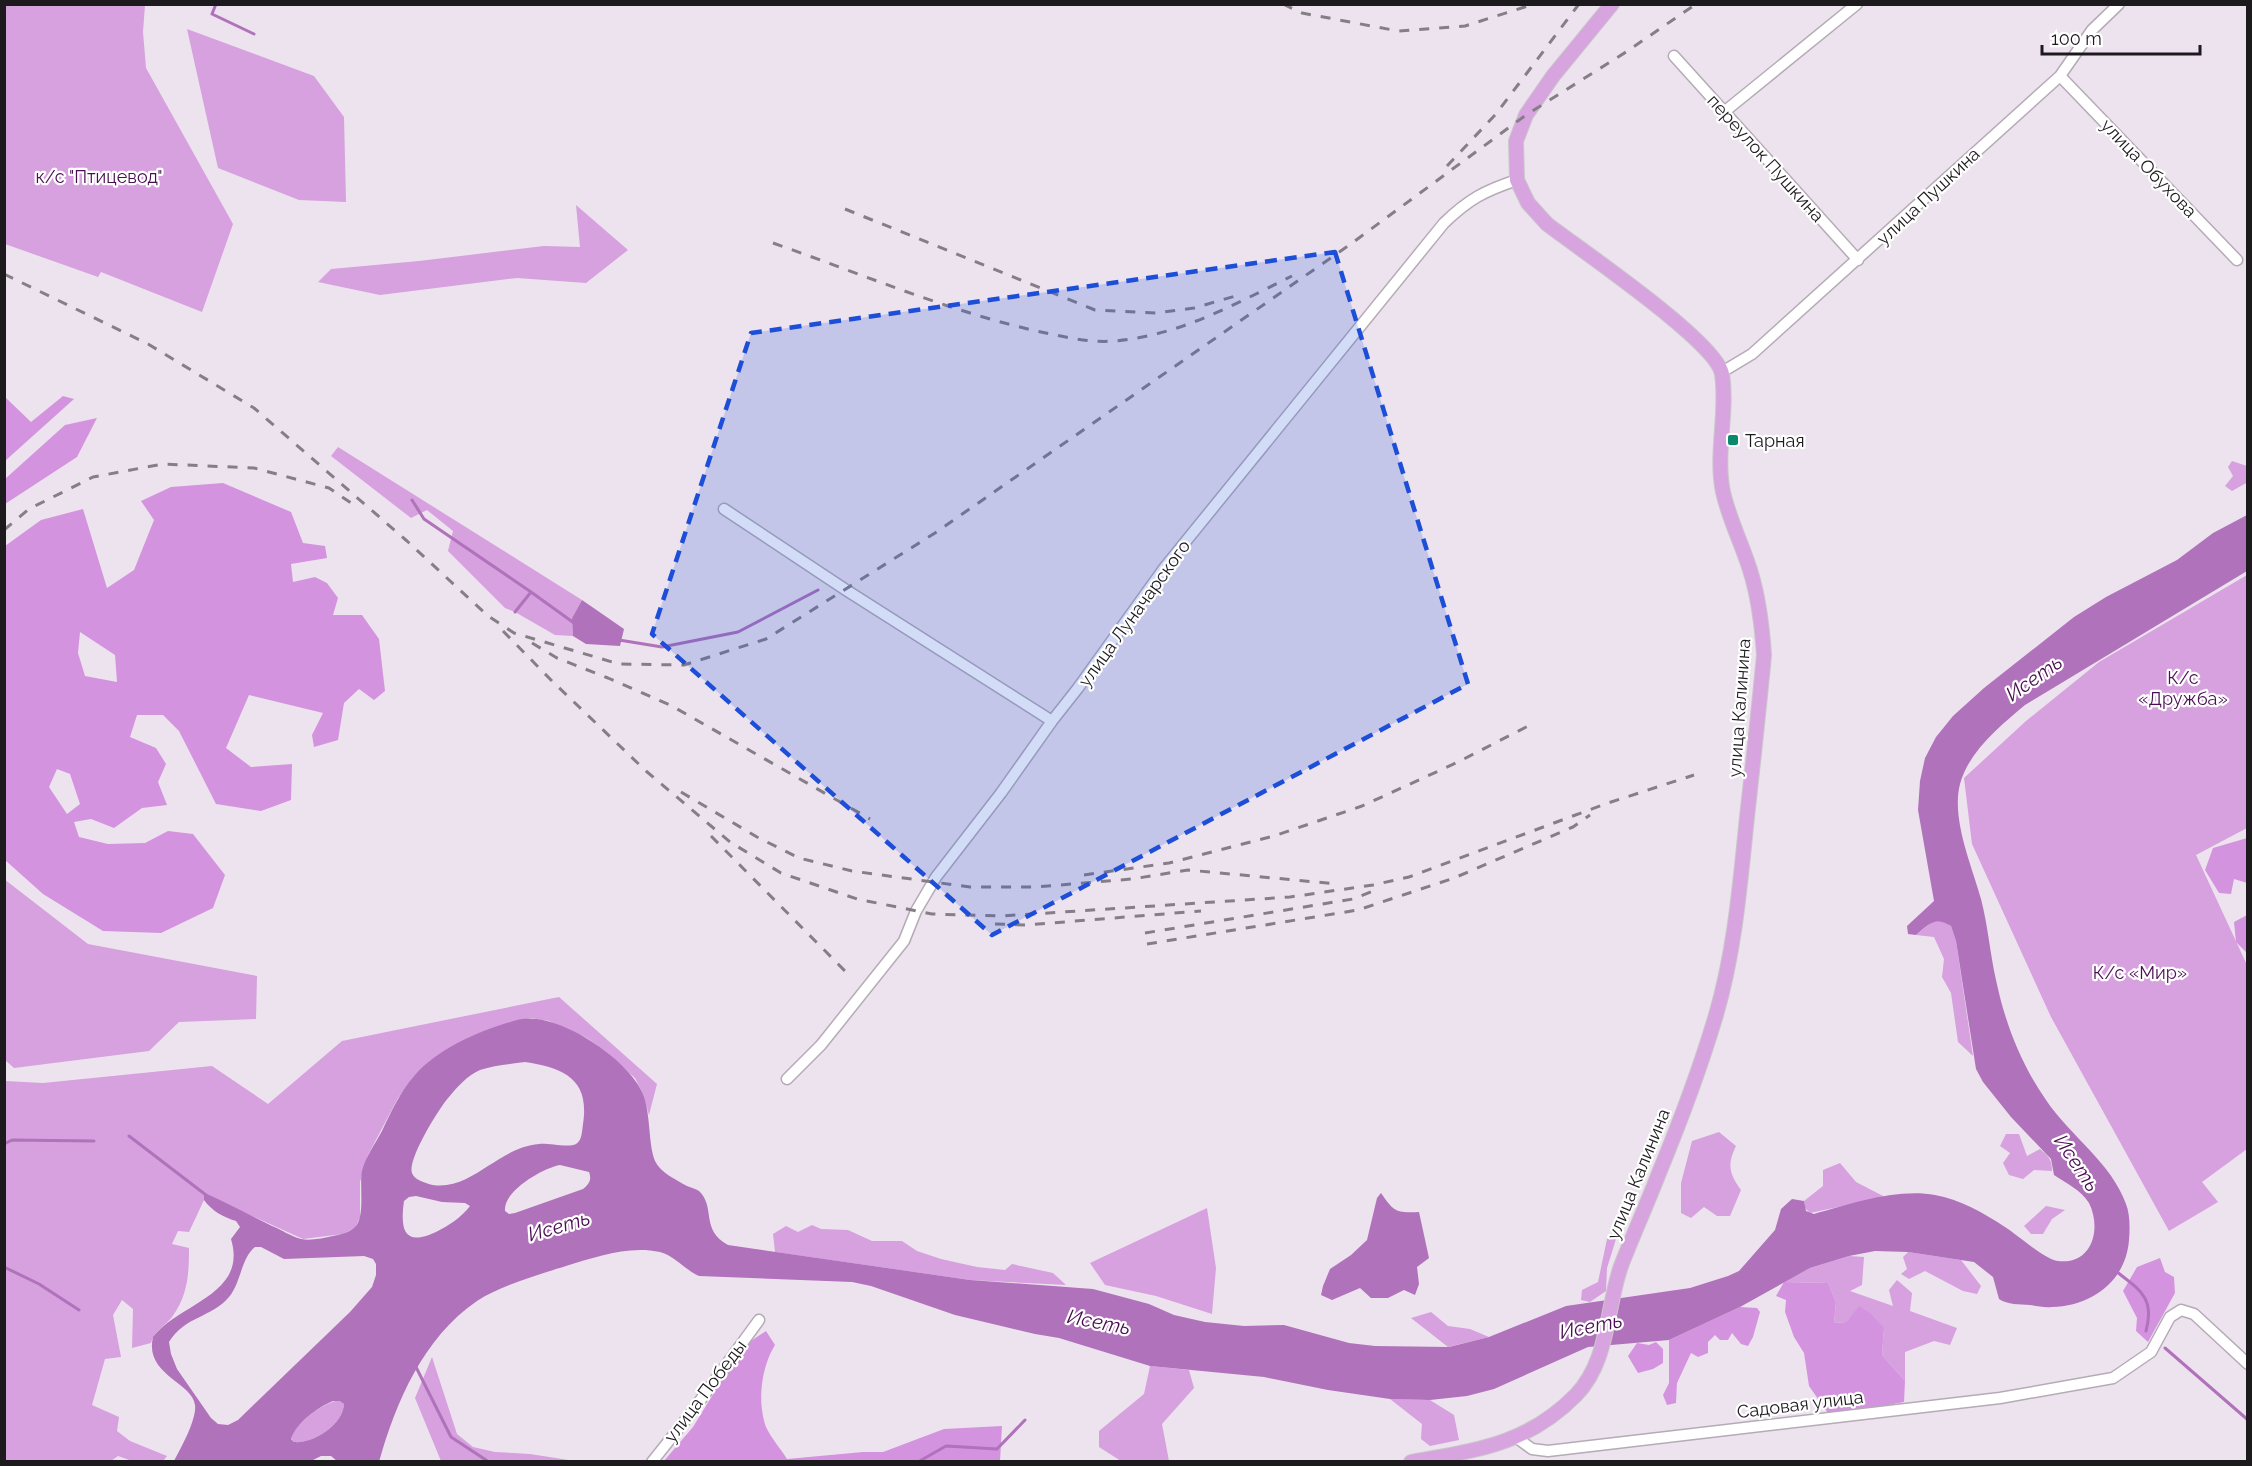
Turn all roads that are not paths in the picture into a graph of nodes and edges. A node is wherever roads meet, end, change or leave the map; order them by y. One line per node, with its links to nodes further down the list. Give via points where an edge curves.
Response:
1 (1612, 4): 7 (main road, via 1526,115 1516,141)
2 (1857, 4): 6 (street)
3 (2119, 4): 5 (street, улица Пушкина, via 2092,30)
4 (1674, 56): 6 (street, переулок Пушкина)
5 (2060, 76): 8 (street, улица Пушкина); 9 (street, улица Обухова)
6 (1724, 112): 8 (street, переулок Пушкина)
7 (1517, 180): 10 (main road, via 1528,203 1547,224 1684,327 1713,355); 12 (street, улица Луначарского, via 1465,203 1444,224 1165,567)
8 (1858, 260): 10 (street, улица Пушкина, via 1752,354)
9 (2237, 260)
10 (1722, 372): 16 (main road, улица Калинина, via 1719,455 1723,492 1762,615 1764,655 1729,965 1716,1016 1617,1280 1599,1359 1576,1395 1542,1425)
11 (724, 509): 12 (street)
12 (1052, 721): 13 (street, улица Луначарского, via 936,877 904,942 821,1045)
13 (787, 1079)
14 (759, 1320): 17 (street, улица Победы)
15 (2247, 1364): 16 (street, Садовая улица, via 2194,1314 2181,1310 2170,1317 2151,1352 2113,1378 2000,1398 1548,1451 1532,1449)
16 (1517, 1438): 18 (main road, via 1463,1453)
17 (652, 1461)
18 (1411, 1461)

